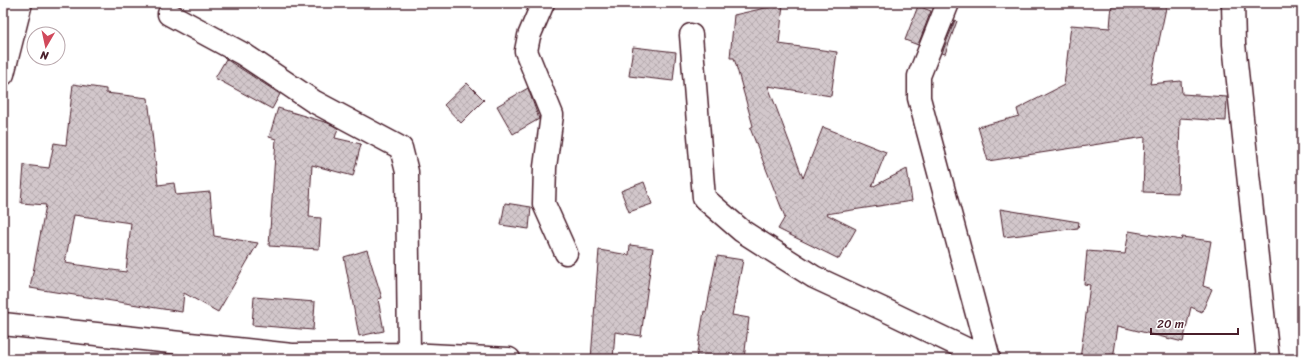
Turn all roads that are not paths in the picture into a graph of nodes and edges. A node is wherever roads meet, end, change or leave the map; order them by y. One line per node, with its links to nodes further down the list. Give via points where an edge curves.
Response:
1 (21, 3): 7 (street)
2 (543, 3): 8 (street, via 529,36 526,52 552,115 545,167 544,204)
3 (948, 3): 13 (street, via 919,76 919,98)
4 (1233, 3): 14 (street, via 1234,44)
5 (169, 14): 10 (street, via 244,54 313,101 401,148 407,172)
6 (691, 35): 13 (street, via 704,198 742,231 814,277)
7 (3, 74)
8 (566, 253)
9 (3, 324): 11 (street)
10 (409, 354): 11 (street); 12 (street)
11 (290, 357)
12 (509, 359)
13 (988, 359)
14 (1268, 359)

